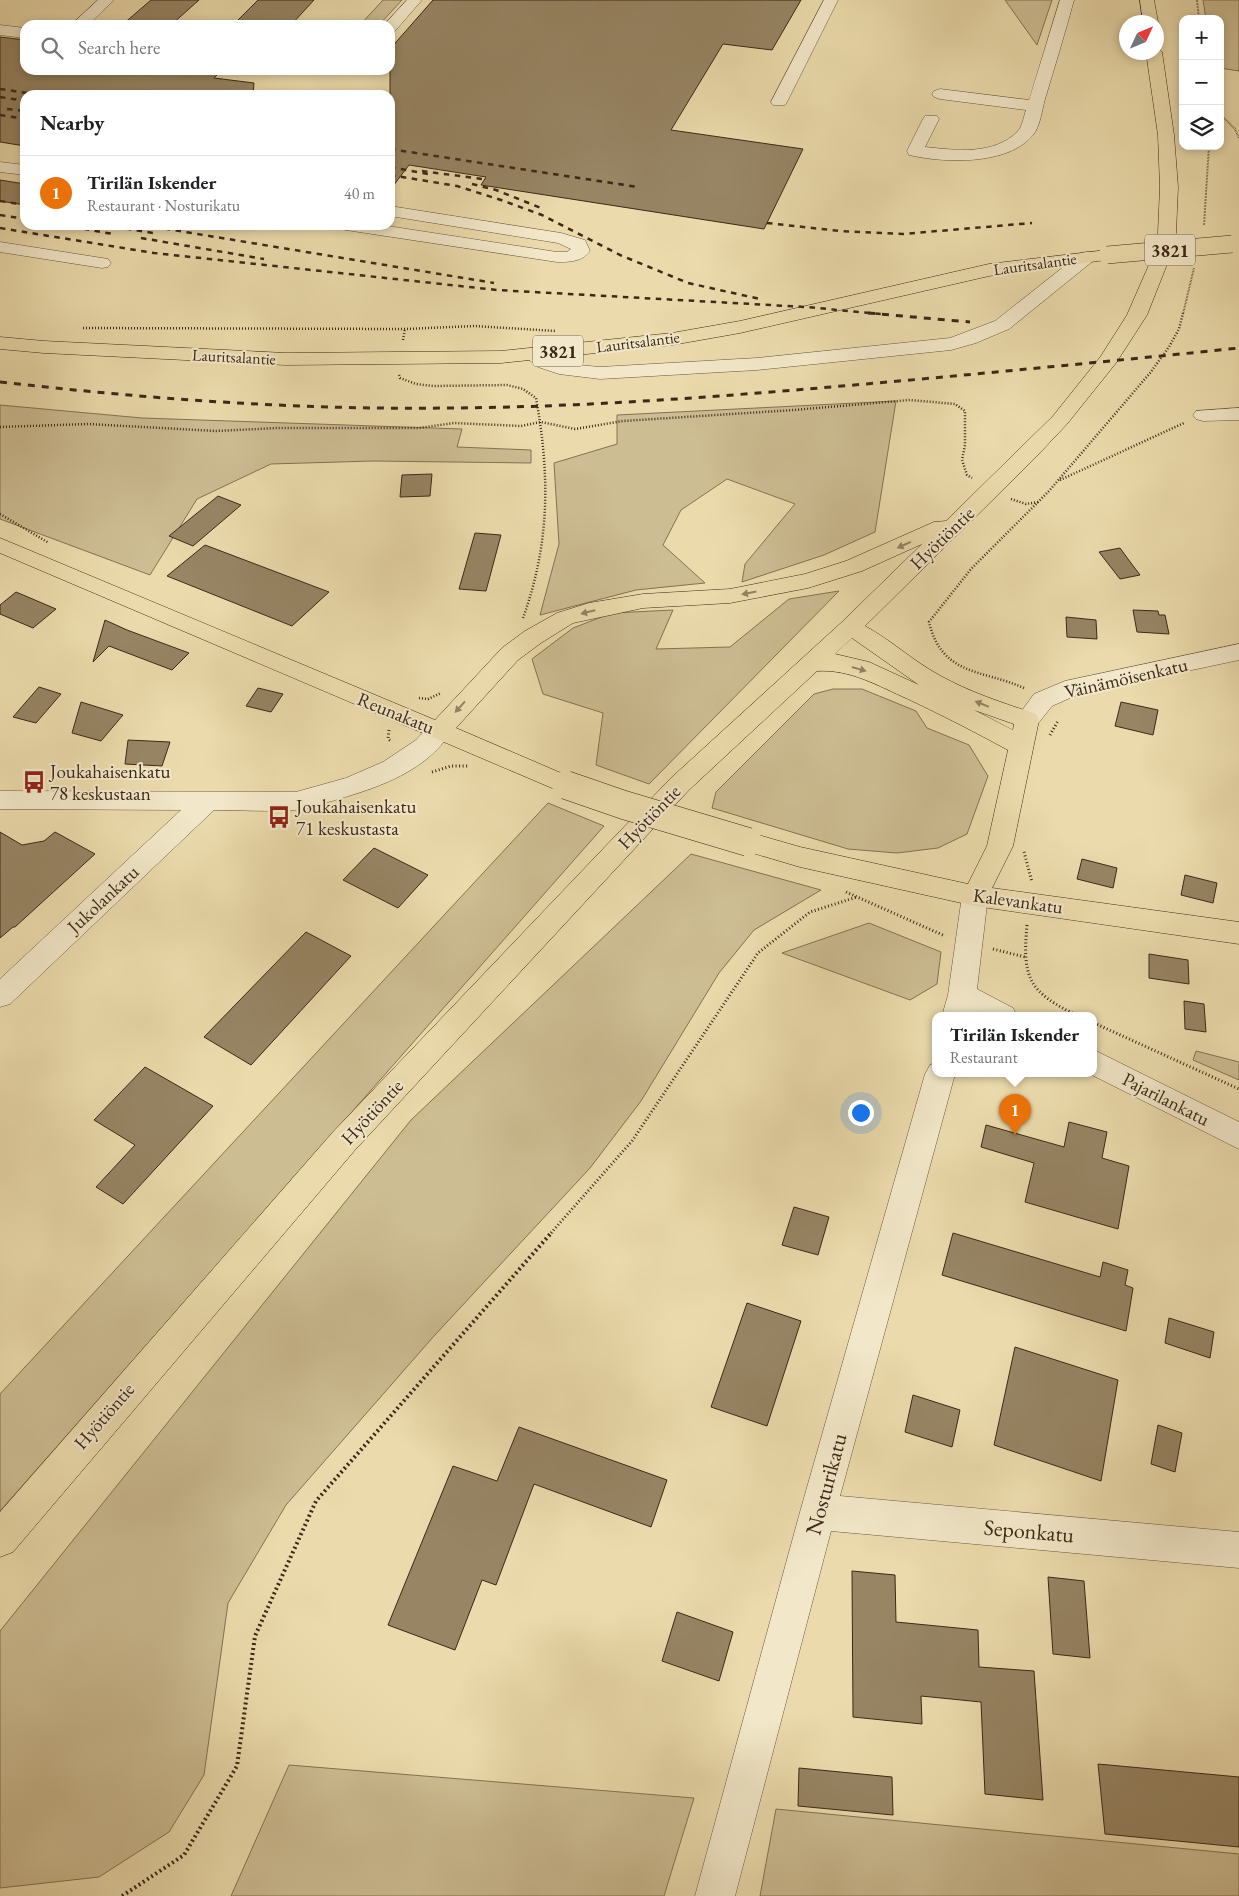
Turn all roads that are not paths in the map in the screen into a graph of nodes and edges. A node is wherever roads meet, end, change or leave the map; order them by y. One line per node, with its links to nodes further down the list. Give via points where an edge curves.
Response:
1 (102, 0): 7 (street)
2 (415, 0): 8 (street)
3 (831, 0): 13 (street)
4 (1068, 0): 14 (street)
5 (1147, 0): 6 (main road)
6 (1149, 15)
7 (84, 20)
8 (395, 22)
9 (0, 30): 10 (street)
10 (20, 32)
11 (1155, 60): 30 (main road, Hyötiöntie, via 1166,135 1167,233 1137,315 1109,359 1060,420)
12 (940, 94): 14 (street)
13 (779, 102)
14 (1035, 106): 15 (street, via 1026,133 989,153 962,156 915,152)
15 (932, 120)
16 (0, 152): 17 (street)
17 (20, 155)
18 (0, 166): 19 (street)
19 (20, 169)
20 (395, 212): 21 (street, via 561,238 579,244 581,251 571,263 542,270 411,249)
21 (358, 230)
22 (1235, 244): 24 (main road, Lauritsalantie / 3821, bridge)
23 (0, 247): 25 (street)
24 (1088, 257): 27 (main road, Lauritsalantie / 3821, via 989,270 672,339); 27 (street, via 1002,325 951,344 757,364 600,373 566,370 545,363)
25 (102, 264)
26 (0, 342): 27 (main road, Lauritsalantie / 3821, via 286,359)
27 (532, 354)
28 (1239, 414): 29 (street)
29 (1203, 415)
30 (964, 517): 32 (main road, Hyötiöntie); 36 (main road, one-way to 36, via 854,566 808,581 730,596 643,601 565,618 510,654)
31 (0, 545): 36 (main road, Reunakatu)
32 (850, 627): 34 (main road, Hyötiöntie); 35 (main road, one-way to 32, via 930,681)
33 (1239, 652): 35 (street, Väinämöisenkatu, via 1073,687 1043,700)
34 (812, 663): 37 (main road, one-way to 37, via 833,662 861,668 966,716); 50 (main road, Hyötiöntie, via 680,784 344,1141)
35 (1027, 720): 37 (main road, Väinämöisenkatu)
36 (439, 731): 39 (street, via 428,746 394,769 343,790 296,801); 40 (main road, Reunakatu, bridge, via 566,785)
37 (1021, 746): 41 (main road, Väinämöisenkatu, via 1000,846)
38 (0, 800): 39 (street)
39 (206, 802): 43 (street, Jukolankatu)
40 (800, 857): 41 (main road, Kalevankatu)
41 (975, 896): 42 (main road, Kalevankatu); 44 (street)
42 (1239, 933)
43 (0, 996)
44 (959, 1006): 45 (street)
45 (986, 1012)
46 (1097, 1064): 48 (street, Pajarilankatu)
47 (939, 1077): 49 (street, Nosturikatu)
48 (1239, 1136)
49 (818, 1512): 51 (street, Seponkatu); 52 (street, Nosturikatu)
50 (0, 1540)
51 (1239, 1550)
52 (715, 1896)

